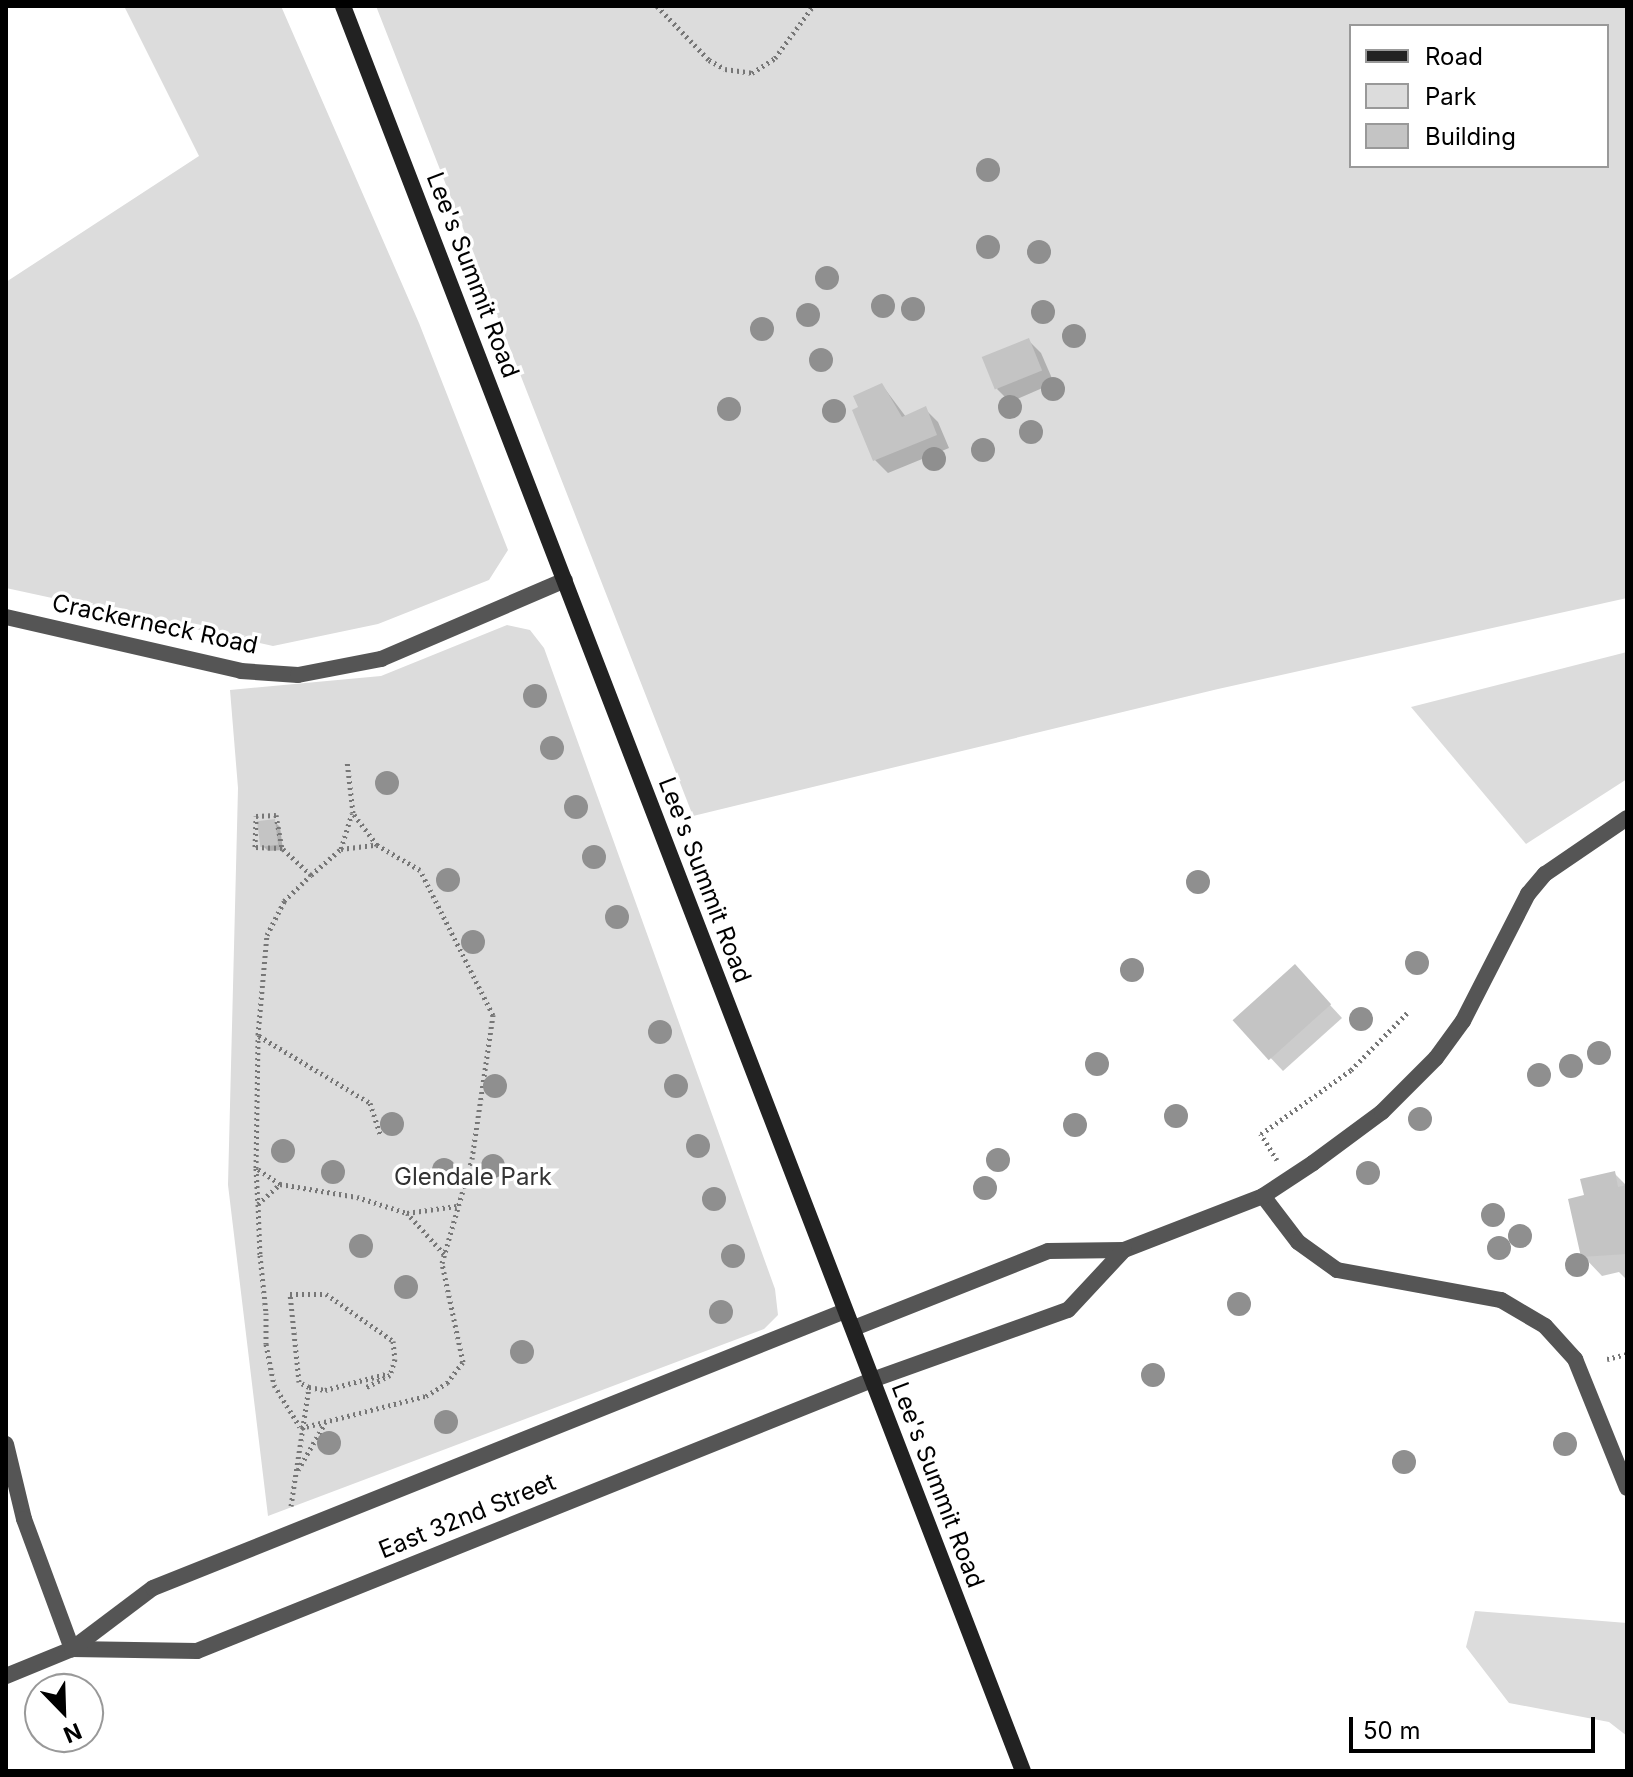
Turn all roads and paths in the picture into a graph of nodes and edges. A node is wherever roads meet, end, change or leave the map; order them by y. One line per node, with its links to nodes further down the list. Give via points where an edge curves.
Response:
1 (343, 6): 4 (main road, Lee's Summit Road)
2 (657, 6): 3 (path, via 709,60 740,73 765,67)
3 (813, 6)
4 (565, 580): 5 (street, Crackerneck Road, via 381,659 298,675 241,671); 25 (main road, Lee's Summit Road)
5 (6, 617)
6 (347, 760): 7 (path)
7 (353, 813): 9 (path); 11 (path)
8 (1627, 818): 17 (street, via 1574,850 1528,894 1463,1021 1426,1069 1382,1112)
9 (377, 845): 11 (path); 21 (path, via 420,870 493,1015 481,1110)
10 (282, 848): 10 (path, via 255,847 256,816 279,819); 12 (path)
11 (341, 849): 12 (path)
12 (311, 875): 14 (path, via 284,901 267,935)
13 (1409, 1011): 17 (path, via 1351,1070 1261,1134)
14 (258, 1035): 15 (path, via 370,1103); 16 (path)
15 (381, 1136)
16 (256, 1168): 18 (path); 20 (path)
17 (1289, 1179): 19 (street)
18 (280, 1184): 20 (path); 22 (path, via 357,1197)
19 (1263, 1196): 23 (street); 37 (street, via 1298,1242 1337,1270 1476,1294 1526,1311 1575,1359)
20 (258, 1204): 34 (path, via 266,1344 274,1385)
21 (457, 1206): 22 (path); 24 (path)
22 (407, 1213): 24 (path)
23 (1124, 1250): 26 (street, via 1048,1251); 30 (street, East 32nd Street, via 1068,1310)
24 (444, 1255): 33 (path, via 463,1362 447,1383 426,1396)
25 (845, 1311): 26 (main road, Lee's Summit Road); 38 (street, East 32nd Street)
26 (854, 1328): 30 (main road, Lee's Summit Road)
27 (1627, 1354): 28 (path)
28 (1607, 1359)
29 (391, 1372): 31 (path, via 325,1390); 31 (path, via 393,1341 326,1294 290,1294 299,1382); 32 (path)
30 (872, 1380): 39 (street, East 32nd Street, via 197,1651); 41 (main road, Lee's Summit Road)
31 (309, 1387): 34 (path)
32 (364, 1388)
33 (325, 1422): 34 (path); 36 (path)
34 (301, 1428): 36 (path)
35 (6, 1444): 39 (street, via 24,1519)
36 (295, 1475): 38 (path)
37 (1627, 1488)
38 (295, 1531): 39 (street, East 32nd Street, via 153,1588)
39 (72, 1649): 40 (street, East 32nd Street)
40 (6, 1676)
41 (1023, 1771)

